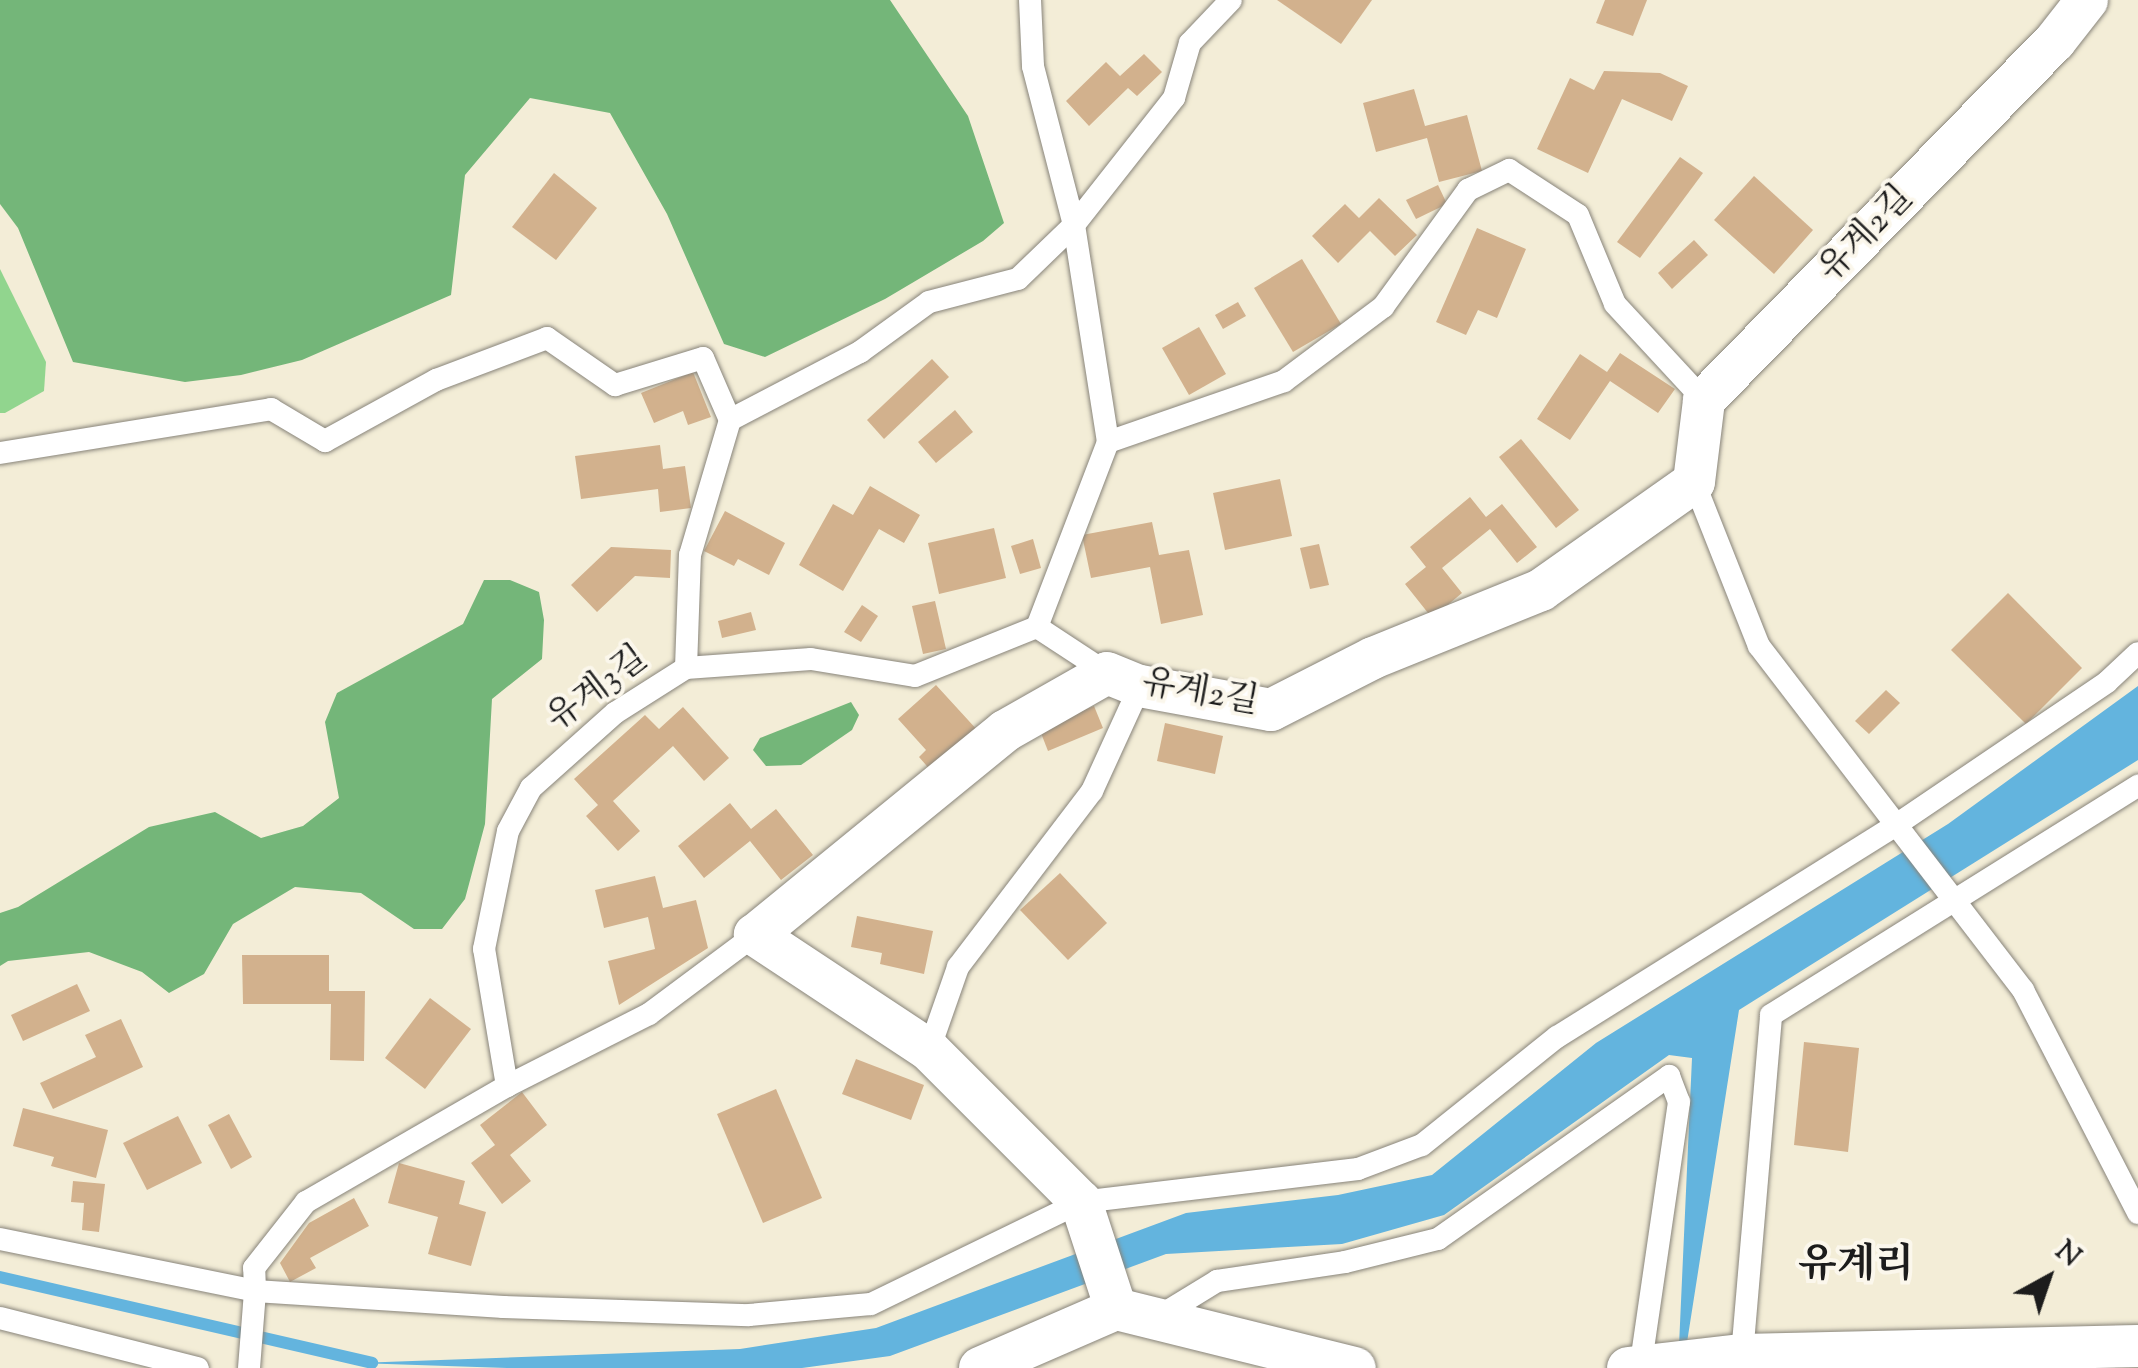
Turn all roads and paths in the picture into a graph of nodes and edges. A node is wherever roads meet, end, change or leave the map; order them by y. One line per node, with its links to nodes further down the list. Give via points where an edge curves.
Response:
1 (1030, 0): 4 (lane, via 1032,66)
2 (1231, 0): 4 (lane, via 1190,43 1174,98)
3 (2087, 0): 5 (street, 유계2길, via 2055,41)
4 (1074, 226): 6 (lane, via 1018,280 929,302 860,352); 7 (lane)
5 (1704, 400): 7 (lane, via 1616,304 1578,215 1509,170 1468,190 1383,307 1284,381); 9 (street)
6 (730, 420): 8 (lane, via 702,358 615,385 546,338 436,380 325,440 271,409); 12 (lane, via 690,554)
7 (1108, 442): 10 (lane)
8 (0, 453)
9 (1694, 482): 13 (street, 유계2길, via 1540,590 1373,658 1271,710); 15 (lane, via 1758,646)
10 (1037, 627): 12 (lane, 유계3길, via 915,676 811,659); 13 (lane)
11 (2138, 653): 15 (lane, via 2107,682)
12 (686, 668): 19 (lane, 유계3길, via 615,713 531,788 508,831 484,949)
13 (1123, 679): 17 (street, 유계2길, via 1005,731); 18 (lane, via 1092,791 958,967)
14 (2138, 786): 16 (lane)
15 (1896, 825): 16 (lane); 20 (lane, via 1557,1036 1422,1145 1358,1169)
16 (1955, 902): 21 (lane, via 2022,990); 27 (lane, via 1771,1015)
17 (756, 935): 18 (street); 19 (lane, via 649,1014)
18 (928, 1050): 20 (street)
19 (508, 1086): 23 (lane, via 306,1202 254,1268)
20 (1081, 1202): 23 (lane, via 871,1304 749,1315); 24 (street)
21 (2138, 1213)
22 (0, 1239): 23 (lane)
23 (256, 1292): 30 (lane)
24 (1133, 1315): 28 (lane, via 1217,1281 1345,1262 1438,1239 1669,1076 1679,1102); 31 (street); 32 (street)
25 (0, 1318): 29 (lane)
26 (2138, 1346): 27 (street)
27 (1742, 1355): 28 (street)
28 (1636, 1367)
29 (198, 1368)
30 (249, 1368)
31 (980, 1368)
32 (1356, 1368)

